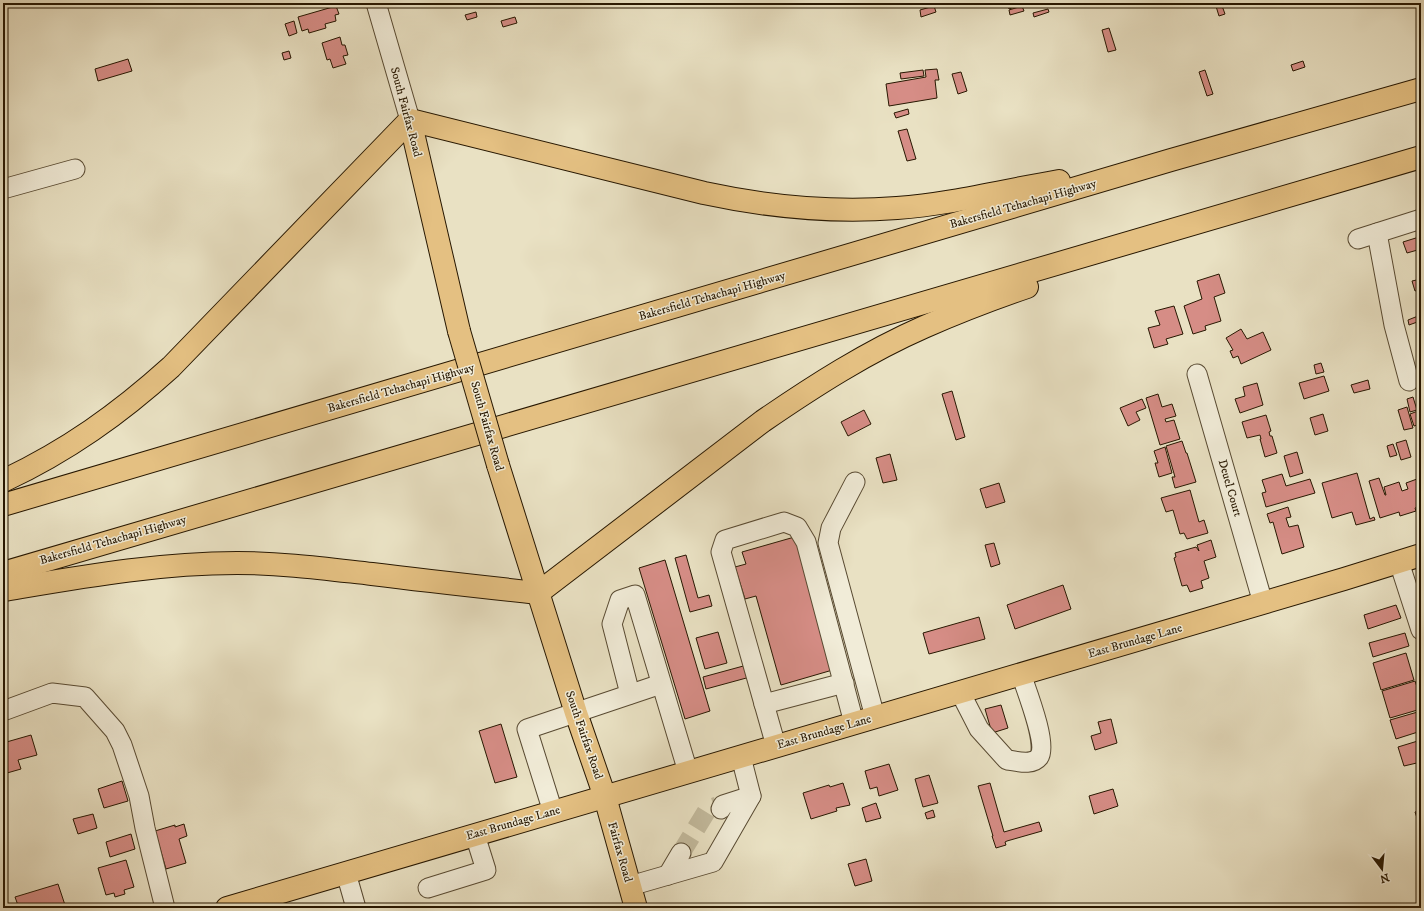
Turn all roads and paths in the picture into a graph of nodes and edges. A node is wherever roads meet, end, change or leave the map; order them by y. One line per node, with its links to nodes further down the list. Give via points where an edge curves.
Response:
1 (376, 3): 3 (street, South Fairfax Road)
2 (1421, 89): 5 (main road, Bakersfield Tehachapi Highway)
3 (410, 120): 5 (main road, via 737,200 818,210 899,208); 14 (main road, via 177,362 146,390 76,442); 21 (main road, South Fairfax Road, bridge, via 459,331)
4 (1421, 157): 8 (main road, Bakersfield Tehachapi Highway)
5 (1171, 160): 16 (main road, Bakersfield Tehachapi Highway)
6 (75, 169): 7 (street)
7 (3, 189)
8 (1249, 207): 19 (main road, Bakersfield Tehachapi Highway); 21 (main road, via 983,302 880,349 837,373 763,421)
9 (1421, 219): 10 (street)
10 (1377, 233): 11 (street); 13 (street, via 1394,325)
11 (1358, 239)
12 (1197, 374): 22 (street, Deuel Court)
13 (1409, 381)
14 (3, 481)
15 (855, 482): 32 (street, via 831,528 828,544)
16 (3, 505)
17 (1421, 555): 18 (main road, East Brundage Lane)
18 (1399, 562): 22 (main road, East Brundage Lane); 23 (street)
19 (3, 573)
20 (3, 590): 21 (main road, via 139,568 236,563 285,564)
21 (538, 593): 31 (main road, South Fairfax Road)
22 (1263, 603): 24 (main road, East Brundage Lane)
23 (1421, 630)
24 (1021, 674): 27 (main road, East Brundage Lane); 27 (street, via 1037,720 1043,749 1039,757 1029,763 1007,760 979,729)
25 (662, 684): 28 (street); 28 (street, via 635,595 620,600 612,624); 36 (street)
26 (844, 684): 29 (street); 29 (street, via 806,542 797,527 784,522 724,540 721,552); 33 (street)
27 (960, 692): 32 (main road, East Brundage Lane)
28 (630, 694): 31 (street)
29 (764, 704): 34 (street)
30 (3, 711): 45 (street, via 52,693 85,697 116,730 139,796)
31 (576, 713): 38 (main road, South Fairfax Road); 40 (street, via 527,729)
32 (875, 717): 33 (main road, East Brundage Lane)
33 (854, 723): 34 (main road, East Brundage Lane)
34 (776, 746): 35 (main road, East Brundage Lane)
35 (741, 756): 36 (main road, East Brundage Lane); 37 (street)
36 (688, 772): 38 (main road, East Brundage Lane)
37 (751, 796): 39 (street); 43 (street, via 713,862 682,864)
38 (605, 797): 40 (main road, East Brundage Lane); 43 (main road, Fairfax Road)
39 (720, 807)
40 (553, 812): 41 (main road, East Brundage Lane)
41 (475, 835): 42 (main road, East Brundage Lane); 44 (street, via 486,870)
42 (346, 873): 46 (main road, East Brundage Lane); 47 (street)
43 (630, 886): 48 (main road, Fairfax Road)
44 (428, 888)
45 (166, 908)
46 (227, 908)
47 (356, 908)
48 (636, 908)

